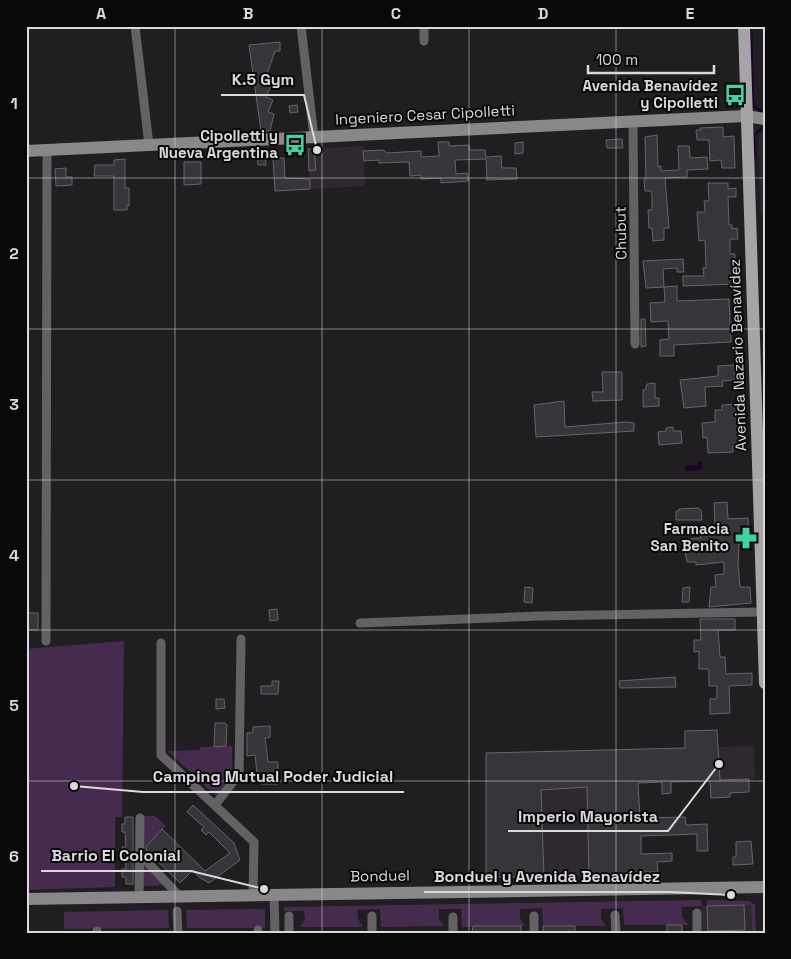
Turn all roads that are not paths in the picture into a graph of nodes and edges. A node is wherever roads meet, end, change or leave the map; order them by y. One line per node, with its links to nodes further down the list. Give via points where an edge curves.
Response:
1 (135, 26): 10 (street)
2 (301, 26): 9 (street)
3 (424, 26): 5 (street)
4 (744, 26): 6 (main road, Avenida Nazario Benavídez)
5 (424, 41)
6 (746, 116): 7 (main road, Ingeniero Cesar Cipolletti); 8 (main road, Ingeniero Cesar Cipolletti); 14 (main road, Avenida Nazario Benavídez)
7 (765, 119)
8 (633, 121): 9 (main road, Ingeniero Cesar Cipolletti); 13 (street, Chubut)
9 (314, 137): 10 (main road, Ingeniero Cesar Cipolletti)
10 (149, 145): 11 (main road, Ingeniero Cesar Cipolletti)
11 (47, 150): 12 (main road, Ingeniero Cesar Cipolletti); 17 (street)
12 (26, 151)
13 (636, 344)
14 (762, 612): 15 (street); 19 (main road, Avenida Nazario Benavídez)
15 (360, 623)
16 (241, 639): 20 (street, via 239,774)
17 (46, 640)
18 (161, 642): 20 (street, via 162,755)
19 (765, 683)
20 (215, 806): 24 (street, via 254,842)
21 (140, 818): 22 (street)
22 (140, 854): 26 (street); 27 (street)
23 (765, 887): 25 (main road, Bonduel)
24 (253, 895): 25 (main road, Bonduel); 26 (main road, Bonduel)
25 (274, 895): 37 (street)
26 (180, 896): 27 (main road, Bonduel)
27 (139, 897): 28 (main road, Bonduel)
28 (26, 899)
29 (178, 911): 36 (street)
30 (697, 913): 43 (street)
31 (289, 916): 38 (street)
32 (372, 916): 39 (street)
33 (534, 916): 41 (street)
34 (615, 916): 42 (street)
35 (453, 917): 40 (street)
36 (178, 933)
37 (275, 933)
38 (289, 933)
39 (372, 933)
40 (453, 933)
41 (534, 933)
42 (616, 933)
43 (697, 933)

